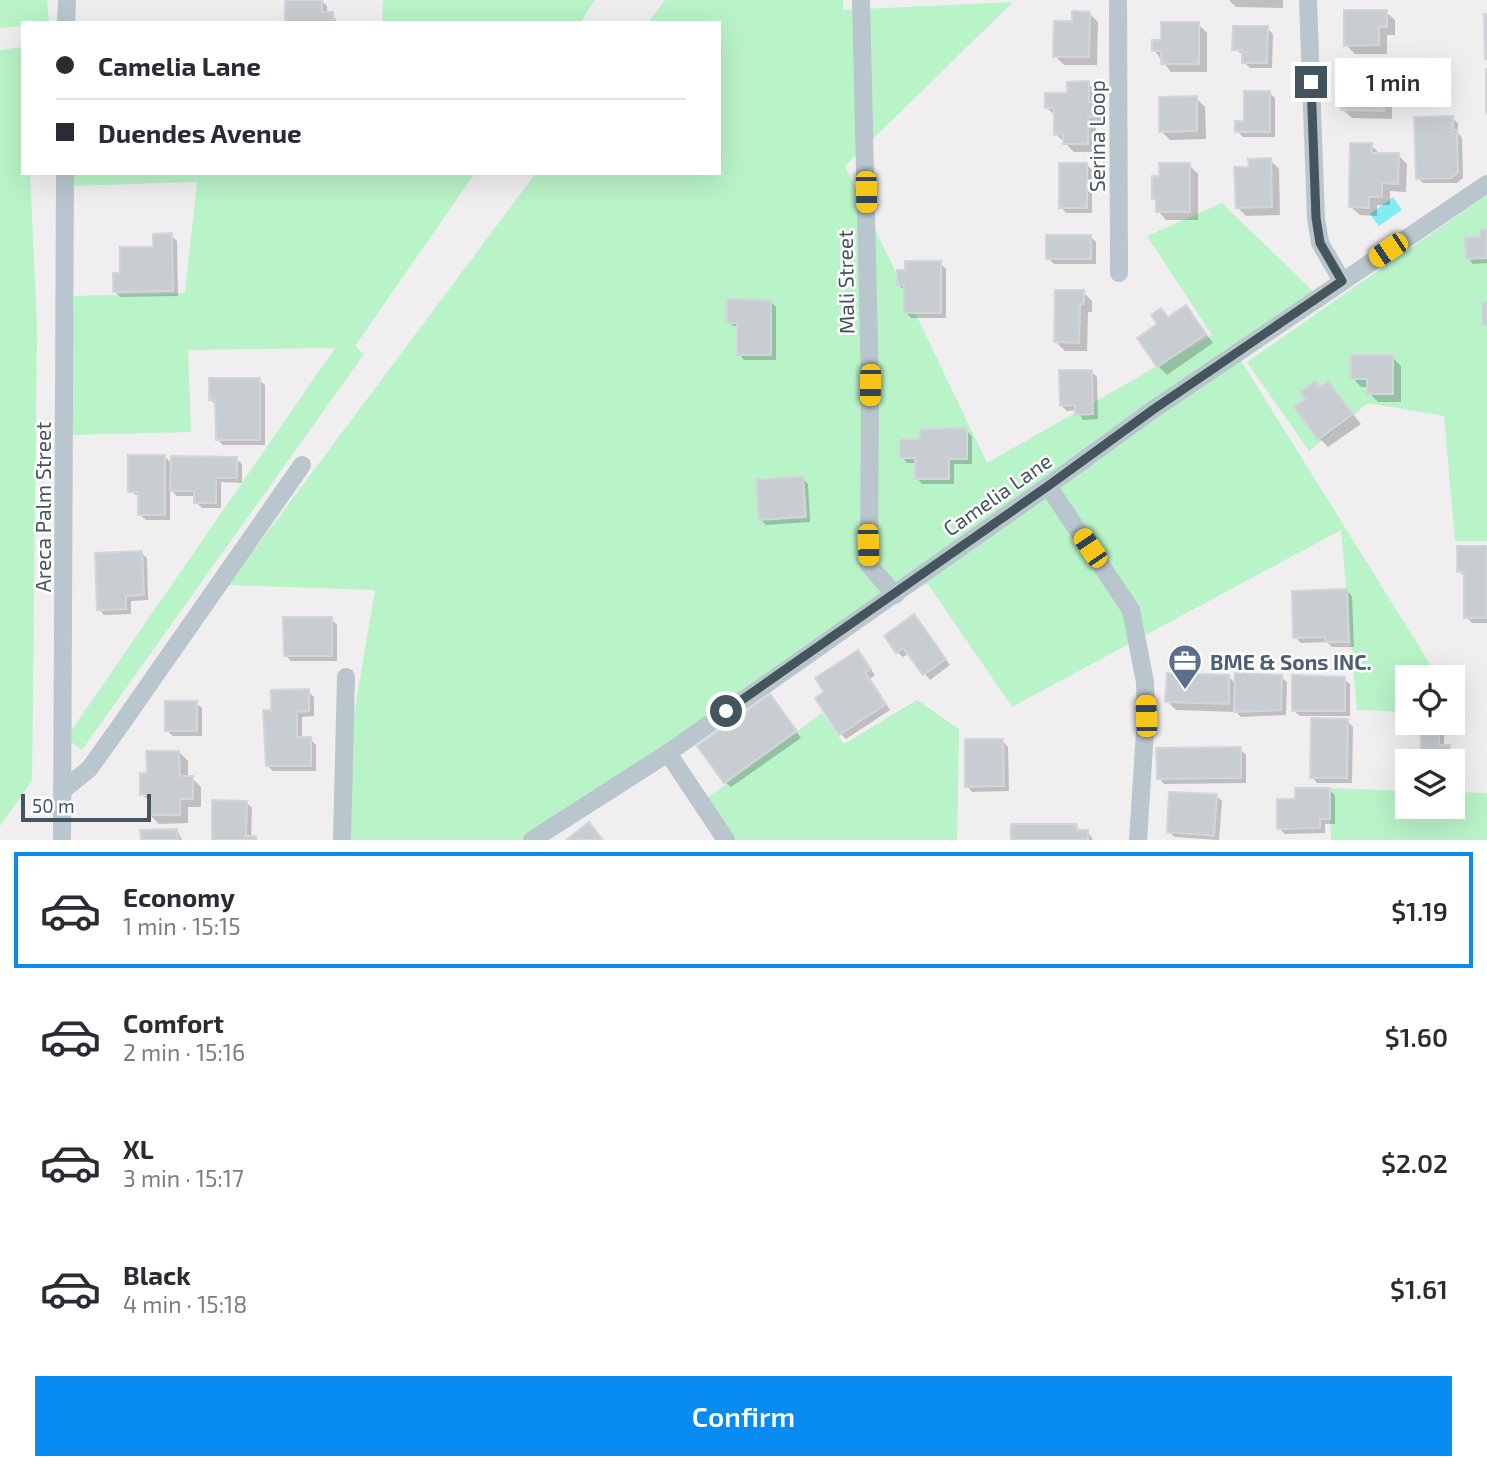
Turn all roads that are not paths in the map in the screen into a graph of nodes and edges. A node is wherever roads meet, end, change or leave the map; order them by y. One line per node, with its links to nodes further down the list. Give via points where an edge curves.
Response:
1 (67, 0): 5 (street)
2 (861, 0): 12 (street, Mali Street, via 870,385 869,565)
3 (1118, 0): 8 (street, Serina Loop)
4 (1308, 0): 9 (street, via 1316,218 1320,243)
5 (66, 21)
6 (65, 175): 15 (street, Areca Palm Street)
7 (1487, 184): 9 (street, Camelia Lane)
8 (1119, 273)
9 (1342, 281): 11 (street, Camelia Lane)
10 (302, 465): 15 (street, via 116,733 89,769)
11 (1048, 486): 12 (street, Camelia Lane); 20 (street, via 1131,610 1145,682)
12 (895, 595): 14 (street, Camelia Lane)
13 (346, 677): 17 (street)
14 (668, 753): 18 (street, Camelia Lane); 19 (street)
15 (62, 791): 16 (street, Areca Palm Street)
16 (62, 840)
17 (342, 840)
18 (532, 840)
19 (726, 840)
20 (1138, 840)

